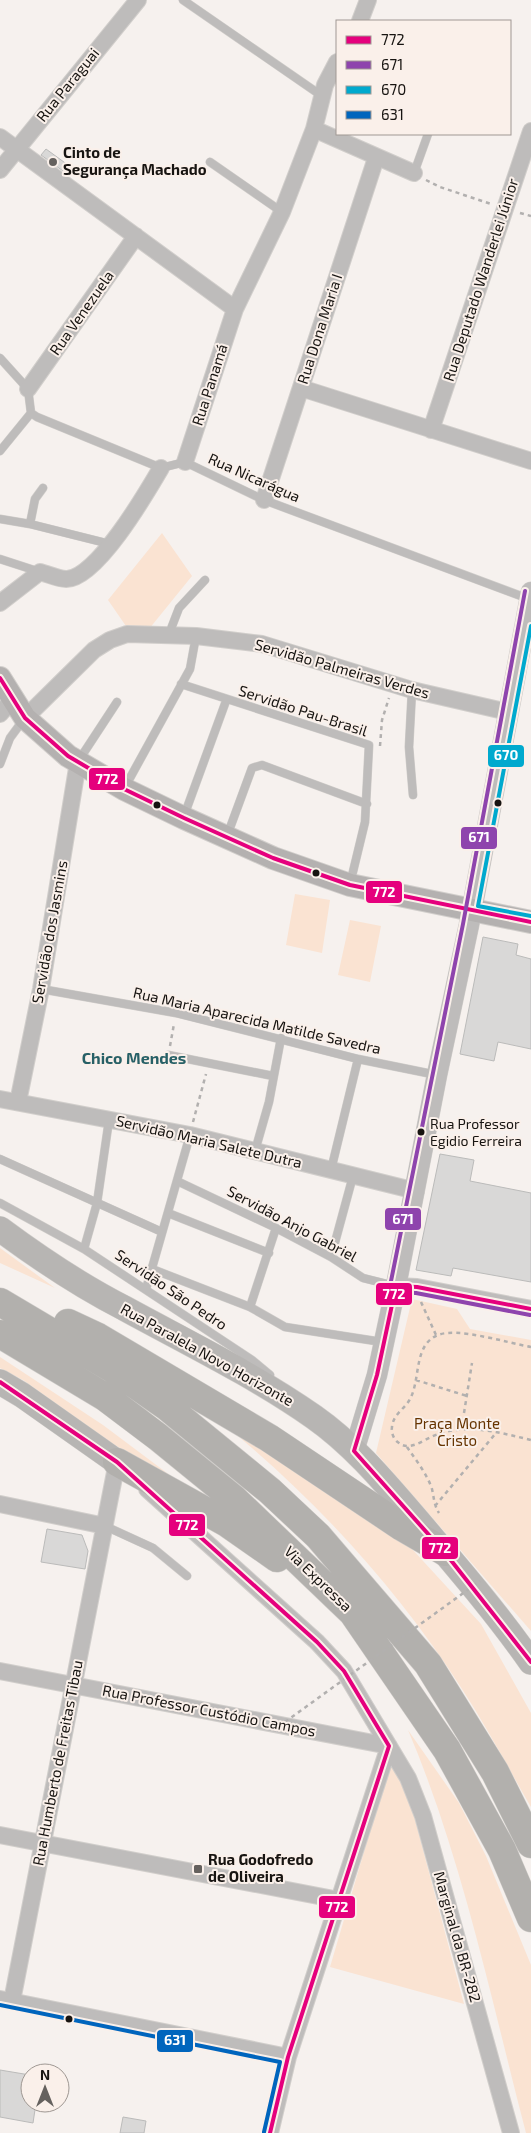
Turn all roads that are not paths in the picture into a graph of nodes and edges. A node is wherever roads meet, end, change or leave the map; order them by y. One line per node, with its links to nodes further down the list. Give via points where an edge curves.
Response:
1 (138, 0): 11 (street, Rua Paraguai)
2 (183, 0): 6 (lane)
3 (368, 0): 4 (street)
4 (360, 20)
5 (336, 64): 6 (street, Rua Panamá)
6 (322, 96): 7 (street, Rua Panamá)
7 (314, 129): 12 (street); 16 (street, Rua Panamá)
8 (531, 131): 23 (street, Rua Deputado Wanderlei Júnior)
9 (428, 135): 15 (lane)
10 (0, 137): 11 (street)
11 (16, 149): 14 (street, Rua Paraguai); 17 (street)
12 (376, 158): 15 (street); 20 (street, Rua Dona Maria I)
13 (210, 162): 16 (lane)
14 (0, 170)
15 (414, 174)
16 (282, 212): 18 (street, Rua Panamá)
17 (136, 236): 18 (street); 21 (street, Rua Venezuela)
18 (235, 309): 26 (street, Rua Panamá)
19 (0, 358): 21 (lane)
20 (301, 388): 23 (street); 29 (street, Rua Dona Maria I)
21 (28, 389): 22 (lane)
22 (31, 413): 24 (lane); 27 (lane)
23 (431, 430): 25 (street)
24 (0, 450)
25 (531, 461)
26 (185, 462): 27 (lane, Rua Nicarágua); 29 (lane, Rua Nicarágua)
27 (162, 468): 32 (street, via 127,526)
28 (43, 488): 31 (lane, via 35,499)
29 (264, 500): 36 (lane, Rua Nicarágua)
30 (0, 519): 31 (lane)
31 (30, 524): 32 (lane)
32 (110, 544): 34 (street, via 76,577 66,579)
33 (0, 559): 34 (lane)
34 (40, 572): 37 (street)
35 (205, 580): 38 (lane, via 180,608)
36 (530, 596): 46 (street)
37 (0, 603)
38 (169, 634): 39 (street, Servidão Palmeiras Verdes); 45 (street, Servidão Palmeiras Verdes, via 128,634 110,640)
39 (196, 636): 41 (lane, via 193,660); 42 (street, Servidão Palmeiras Verdes, via 262,644)
40 (0, 678): 45 (main road)
41 (181, 684): 43 (lane, Servidão Pau-Brasil); 49 (lane)
42 (412, 690): 46 (street, Servidão Palmeiras Verdes); 50 (lane, via 409,747)
43 (226, 700): 51 (lane, Servidão Pau-Brasil, via 369,746); 52 (lane)
44 (117, 702): 47 (lane)
45 (13, 711): 47 (main road); 48 (lane, via 10,738)
46 (508, 712): 55 (street)
47 (78, 762): 49 (main road); 57 (street, Servidão dos Jasmins)
48 (0, 764)
49 (124, 789): 52 (main road)
50 (413, 795)
51 (367, 804): 53 (lane, via 256,765 252,768); 54 (lane, Servidão Pau-Brasil, via 362,840)
52 (184, 818): 53 (main road)
53 (227, 838): 54 (main road, via 314,874)
54 (350, 885): 55 (main road)
55 (471, 911): 56 (main road); 61 (street)
56 (531, 922)
57 (41, 989): 58 (lane, Rua Maria Aparecida Matilde Savedra, via 176,1013); 64 (street, Servidão dos Jasmins)
58 (281, 1038): 60 (lane, Rua Maria Aparecida Matilde Savedra); 62 (lane)
59 (168, 1055): 62 (lane)
60 (358, 1059): 61 (lane, Rua Maria Aparecida Matilde Savedra); 69 (lane)
61 (436, 1075): 72 (street)
62 (273, 1076): 67 (lane, via 268,1109)
63 (0, 1099): 64 (street, Servidão Maria Salete Dutra)
64 (18, 1102): 65 (street, Servidão Maria Salete Dutra)
65 (109, 1120): 66 (street, Servidão Maria Salete Dutra); 74 (lane)
66 (190, 1135): 67 (street, Servidão Maria Salete Dutra); 71 (lane)
67 (255, 1151): 69 (street, Servidão Maria Salete Dutra)
68 (0, 1159): 74 (lane)
69 (331, 1170): 70 (street, Servidão Maria Salete Dutra)
70 (353, 1176): 72 (street, Servidão Maria Salete Dutra); 81 (lane)
71 (177, 1181): 75 (lane); 76 (lane, Servidão Anjo Gabriel)
72 (416, 1191): 83 (street)
73 (0, 1203): 79 (lane, Servidão São Pedro)
74 (97, 1203): 78 (lane); 79 (lane)
75 (168, 1213): 78 (lane); 80 (lane)
76 (276, 1228): 80 (lane); 81 (lane, Servidão Anjo Gabriel)
77 (0, 1229): 91 (main road, Rua Paralela Novo Horizonte, via 122,1308 231,1365)
78 (162, 1232): 82 (lane)
79 (84, 1249): 84 (lane, Servidão São Pedro)
80 (269, 1253): 86 (lane)
81 (331, 1257): 83 (lane, Servidão Anjo Gabriel, via 363,1278)
82 (152, 1269): 84 (lane); 86 (lane, Servidão São Pedro)
83 (396, 1286): 87 (street, via 417,1286); 89 (street)
84 (146, 1289): 91 (lane, Servidão São Pedro, via 252,1360)
85 (0, 1301): 96 (highway, via 45,1313 98,1337 269,1438); 105 (highway, Via Expressa, via 105,1364 166,1406 270,1491 318,1536 428,1664 495,1772)
86 (250, 1307): 89 (lane, Servidão São Pedro, via 285,1327)
87 (531, 1308)
88 (0, 1334): 98 (highway, Via Expressa, via 105,1397 158,1437 234,1499)
89 (384, 1343): 92 (street)
90 (0, 1382): 93 (main road)
91 (315, 1417): 92 (main road, Rua Paralela Novo Horizonte)
92 (354, 1451): 96 (main road, Rua Paralela Novo Horizonte)
93 (117, 1462): 95 (street, Rua Humberto de Freitas Tibau); 98 (highway, via 227,1523); 102 (street, Marginal da BR-282, via 317,1642 344,1671)
94 (0, 1504): 95 (street)
95 (105, 1526): 97 (lane, via 154,1548); 101 (street, Rua Humberto de Freitas Tibau)
96 (445, 1552): 99 (main road, Rua Paralela Novo Horizonte, via 496,1611)
97 (187, 1576)
98 (353, 1613): 107 (highway, Via Expressa, via 447,1750 502,1850)
99 (531, 1662)
100 (0, 1672): 101 (street, Rua Professor Custódio Campos)
101 (74, 1686): 102 (street, Rua Professor Custódio Campos); 104 (street, Rua Humberto de Freitas Tibau)
102 (389, 1746): 106 (street); 111 (street, Marginal da BR-282, via 408,1778 423,1816)
103 (0, 1835): 104 (street)
104 (43, 1843): 106 (street); 108 (street, Rua Humberto de Freitas Tibau)
105 (531, 1844)
106 (339, 1900): 109 (street)
107 (531, 1918)
108 (6, 2000): 109 (street)
109 (288, 2057): 110 (street)
110 (270, 2133)
111 (511, 2133)

